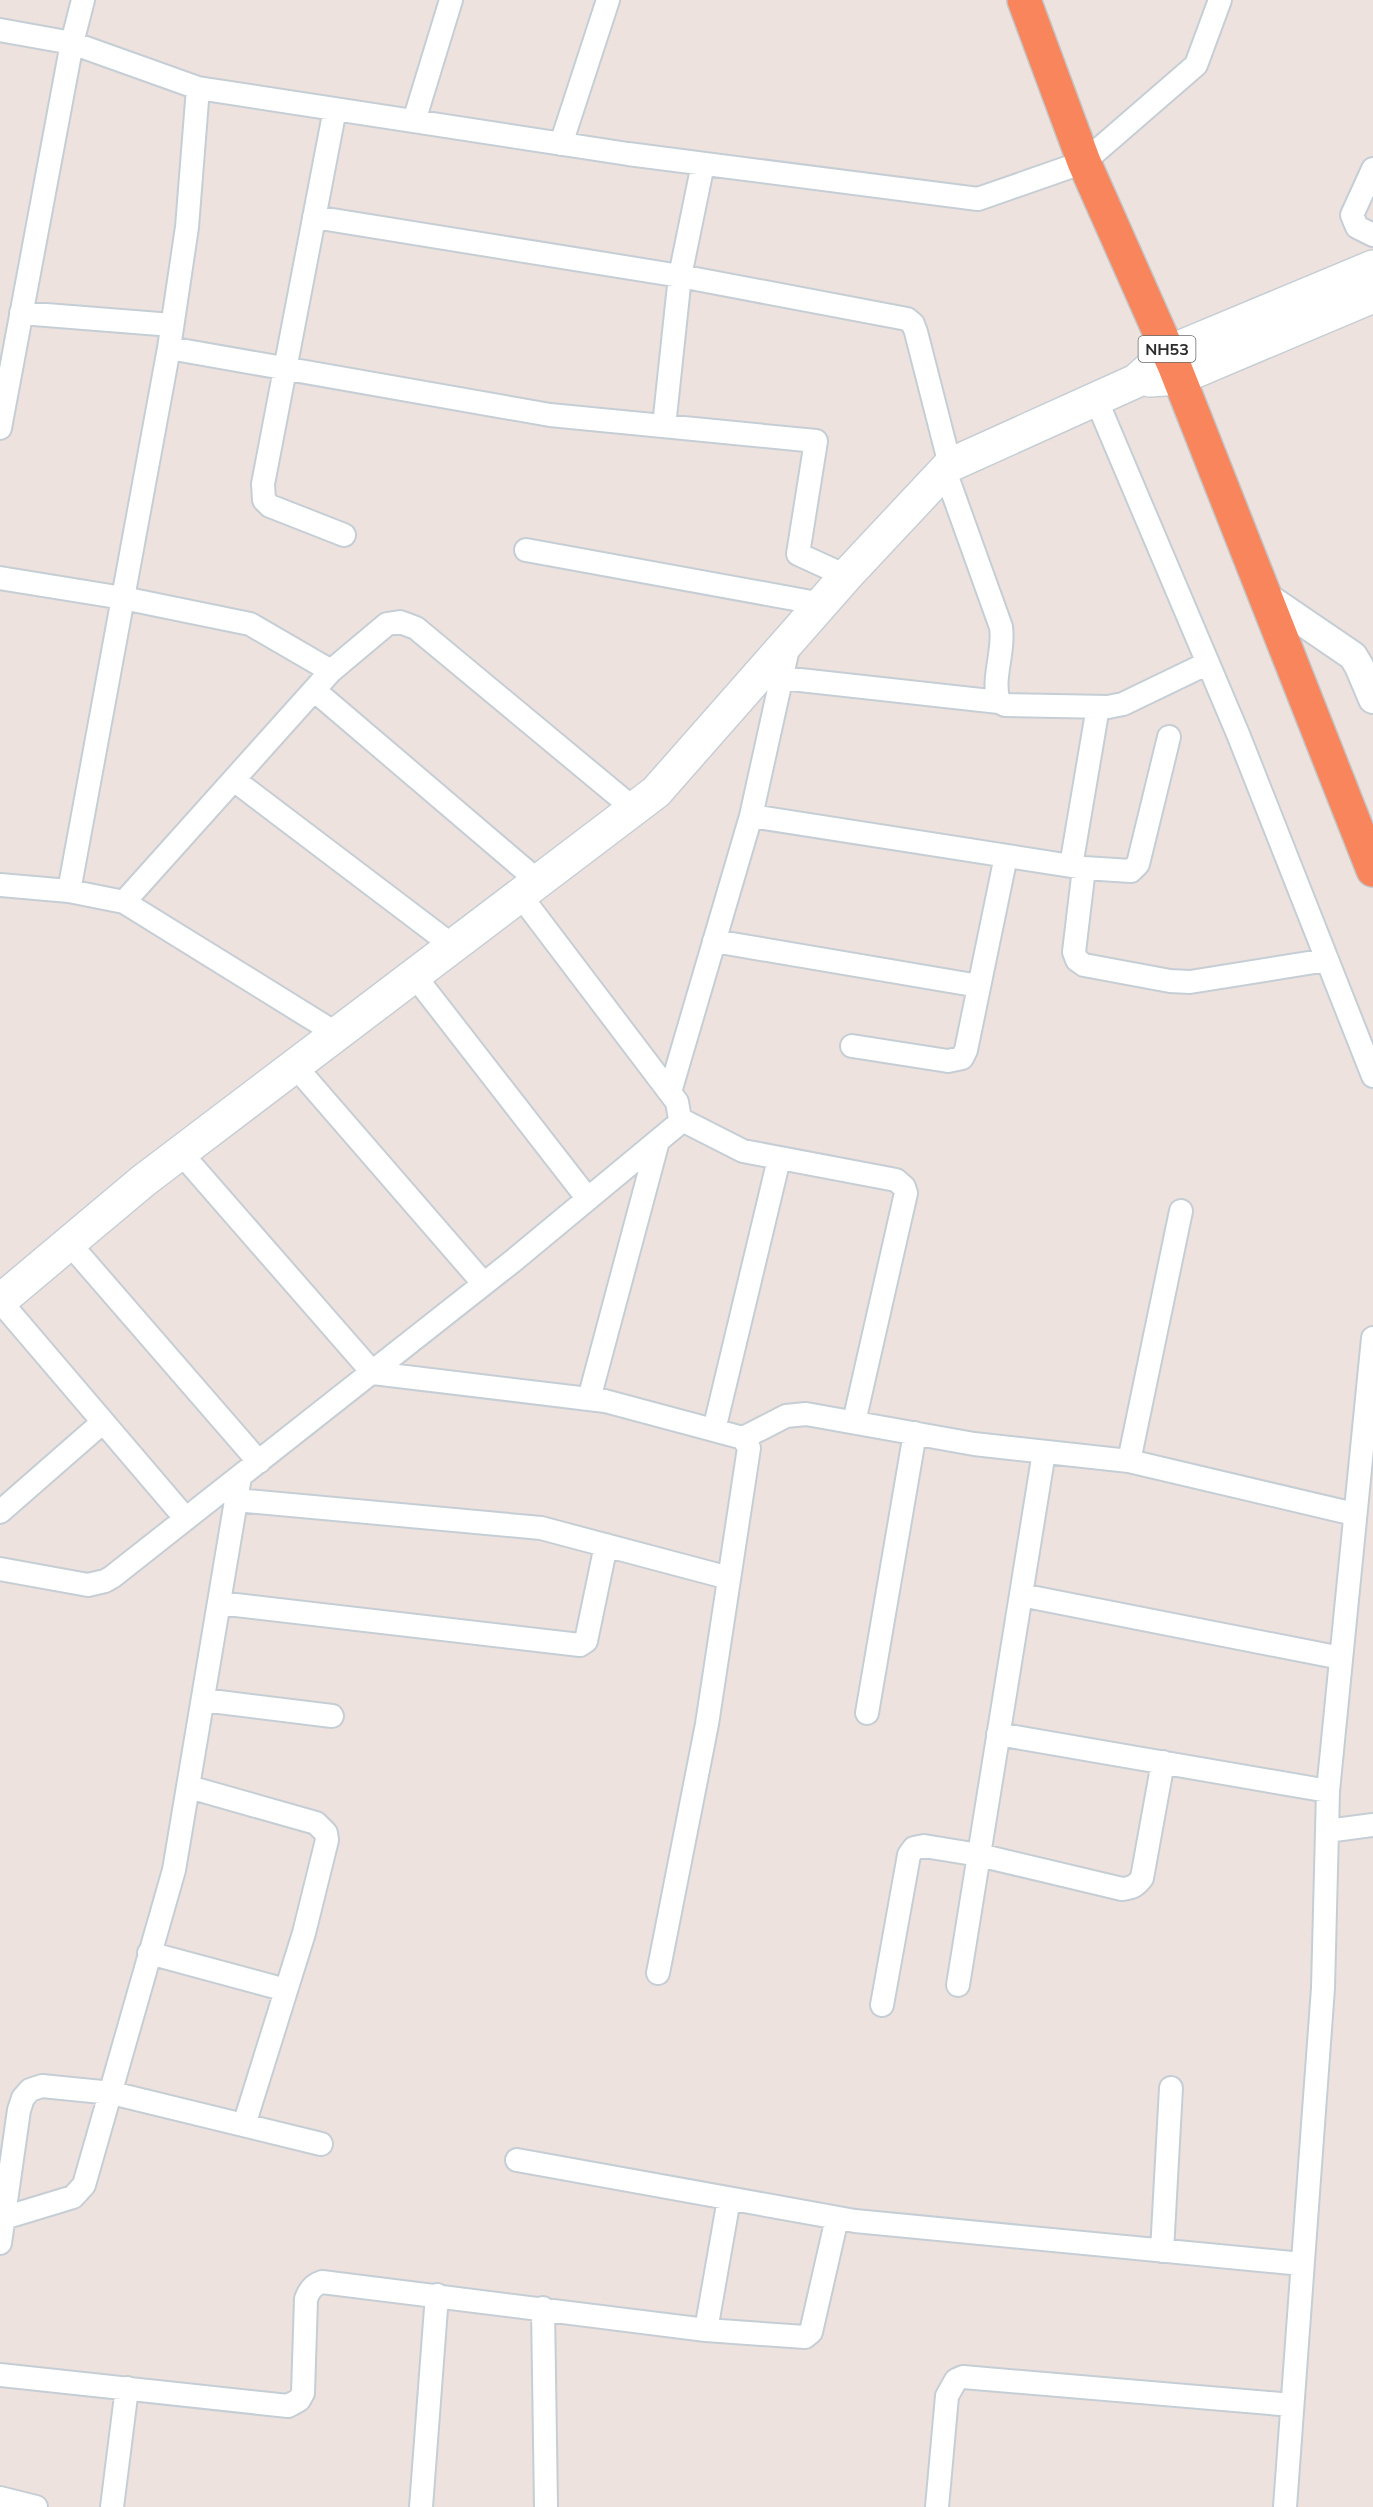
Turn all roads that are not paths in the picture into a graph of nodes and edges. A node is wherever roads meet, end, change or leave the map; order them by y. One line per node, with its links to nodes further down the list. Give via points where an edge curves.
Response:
1 (83, 0): 7 (street)
2 (451, 0): 10 (street)
3 (608, 0): 11 (street)
4 (1024, 0): 12 (highway, NH53)
5 (1220, 0): 12 (street, via 1196,64)
6 (0, 30): 7 (street)
7 (72, 43): 8 (street); 20 (street)
8 (198, 88): 9 (street); 21 (street, via 186,227)
9 (335, 109): 10 (street); 15 (street)
10 (414, 121): 11 (street)
11 (561, 144): 13 (street)
12 (1084, 162): 13 (street, via 978,199); 23 (highway, NH53)
13 (703, 164): 18 (street)
14 (1373, 169): 16 (street, via 1352,215 1357,227)
15 (314, 216): 18 (street); 24 (street)
16 (1373, 235)
17 (1373, 267): 23 (main road)
18 (680, 276): 26 (street); 28 (street, via 907,319 916,332)
19 (1373, 296): 23 (main road)
20 (21, 313): 21 (street); 27 (street)
21 (172, 325): 22 (street)
22 (169, 348): 24 (street); 34 (street)
23 (1174, 365): 25 (main road); 33 (highway, NH53)
24 (285, 369): 26 (street, via 550,416); 29 (street, via 263,484 264,500 270,506)
25 (1096, 399): 28 (main road); 37 (street)
26 (664, 426): 31 (street, via 816,441 798,554)
27 (0, 428)
28 (947, 468): 31 (main road); 42 (street, via 1001,627 996,693)
29 (344, 535)
30 (526, 550): 35 (street)
31 (846, 576): 35 (main road)
32 (0, 578): 34 (street)
33 (1265, 596): 41 (street, via 1353,656); 50 (highway, NH53)
34 (123, 598): 38 (street, via 250,624); 53 (street)
35 (822, 604): 36 (main road)
36 (790, 640): 39 (street); 46 (main road, via 656,792)
37 (1208, 663): 43 (street, via 1123,704); 57 (street)
38 (331, 671): 40 (street); 46 (street, via 387,624 400,622 416,628)
39 (782, 678): 42 (street); 47 (street)
40 (314, 690): 45 (street); 52 (street)
41 (1373, 699)
42 (999, 702): 43 (street)
43 (1098, 707): 49 (street)
44 (1168, 736): 49 (street, via 1138,864 1125,872)
45 (234, 780): 54 (street); 56 (street)
46 (634, 808): 52 (main road)
47 (752, 816): 48 (street); 55 (street)
48 (1006, 856): 49 (street); 59 (street)
49 (1077, 867): 57 (street, via 1074,952 1083,965 1190,982)
50 (1373, 870)
51 (0, 885): 53 (street)
52 (529, 888): 56 (main road); 64 (street)
53 (69, 891): 54 (street)
54 (124, 902): 60 (street)
55 (714, 941): 59 (street); 64 (street)
56 (453, 946): 58 (main road)
57 (1327, 960): 63 (street)
58 (414, 975): 60 (main road); 69 (street)
59 (979, 986): 61 (street, via 962,1058 948,1061)
60 (337, 1034): 62 (main road)
61 (852, 1047)
62 (295, 1066): 67 (main road); 72 (street)
63 (1373, 1076)
64 (670, 1092): 65 (street, via 677,1102)
65 (680, 1119): 66 (street); 68 (street, via 742,1151)
66 (658, 1141): 69 (street); 76 (street)
67 (181, 1153): 71 (main road); 75 (street)
68 (779, 1159): 78 (street, via 896,1179 906,1193); 79 (street)
69 (588, 1199): 72 (street)
70 (1181, 1211): 83 (street)
71 (69, 1243): 73 (main road); 84 (street)
72 (484, 1284): 75 (street)
73 (0, 1301): 77 (street)
74 (1373, 1338): 88 (street)
75 (373, 1373): 76 (street); 84 (street)
76 (589, 1399): 79 (street)
77 (103, 1422): 87 (street); 89 (street)
78 (854, 1422): 80 (street); 81 (street, via 792,1414)
79 (714, 1430): 81 (street)
80 (915, 1433): 82 (street); 98 (street)
81 (743, 1438): 93 (street, via 749,1449)
82 (1044, 1452): 83 (street); 94 (street)
83 (1129, 1461): 88 (street)
84 (259, 1462): 85 (street)
85 (240, 1477): 86 (street); 89 (street)
86 (236, 1500): 91 (street, via 554,1530); 95 (street)
87 (0, 1512)
88 (1354, 1514): 90 (street)
89 (186, 1519): 92 (street, via 112,1577 97,1584)
90 (1363, 1534): 96 (street)
91 (606, 1545): 93 (street); 95 (street, via 586,1641 580,1645)
92 (0, 1569)
93 (729, 1578): 108 (street, via 707,1724)
94 (1021, 1594): 96 (street); 100 (street)
95 (219, 1603): 97 (street)
96 (1341, 1658): 103 (street)
97 (203, 1700): 99 (street); 102 (street)
98 (867, 1713)
99 (332, 1716)
100 (998, 1734): 101 (street); 106 (street)
101 (1162, 1762): 103 (street); 106 (street, via 1142,1878 1137,1885 1122,1888)
102 (189, 1787): 107 (street, via 174,1870); 110 (street, via 315,1823 326,1833 304,1933)
103 (1328, 1791): 105 (street)
104 (1373, 1825): 105 (street)
105 (1327, 1831): 123 (street, via 1323,1988)
106 (979, 1855): 109 (street); 111 (street, via 924,1846 914,1848 909,1856)
107 (150, 1953): 110 (street); 112 (street)
108 (658, 1973)
109 (958, 1985)
110 (286, 1990): 114 (street)
111 (882, 2005)
112 (113, 2086): 114 (street); 115 (street, via 42,2086 30,2090); 119 (street, via 80,2192 66,2200)
113 (1172, 2088): 122 (street)
114 (247, 2114): 116 (street)
115 (9, 2123): 119 (street)
116 (321, 2144)
117 (517, 2160): 118 (street)
118 (729, 2199): 120 (street); 126 (street)
119 (3, 2218): 121 (street)
120 (837, 2218): 122 (street); 126 (street, via 811,2332 805,2337)
121 (0, 2243)
122 (1162, 2251): 123 (street)
123 (1302, 2264): 129 (street)
124 (437, 2295): 125 (street); 128 (street, via 315,2284 306,2299 303,2393 288,2406); 133 (street)
125 (543, 2308): 126 (street); 134 (street)
126 (706, 2330)
127 (0, 2375): 128 (street)
128 (128, 2388): 132 (street)
129 (1292, 2405): 135 (street, via 963,2377 956,2380 947,2396); 136 (street)
130 (0, 2498): 131 (street)
131 (36, 2507)
132 (112, 2507)
133 (421, 2507)
134 (546, 2507)
135 (937, 2507)
136 (1285, 2507)

